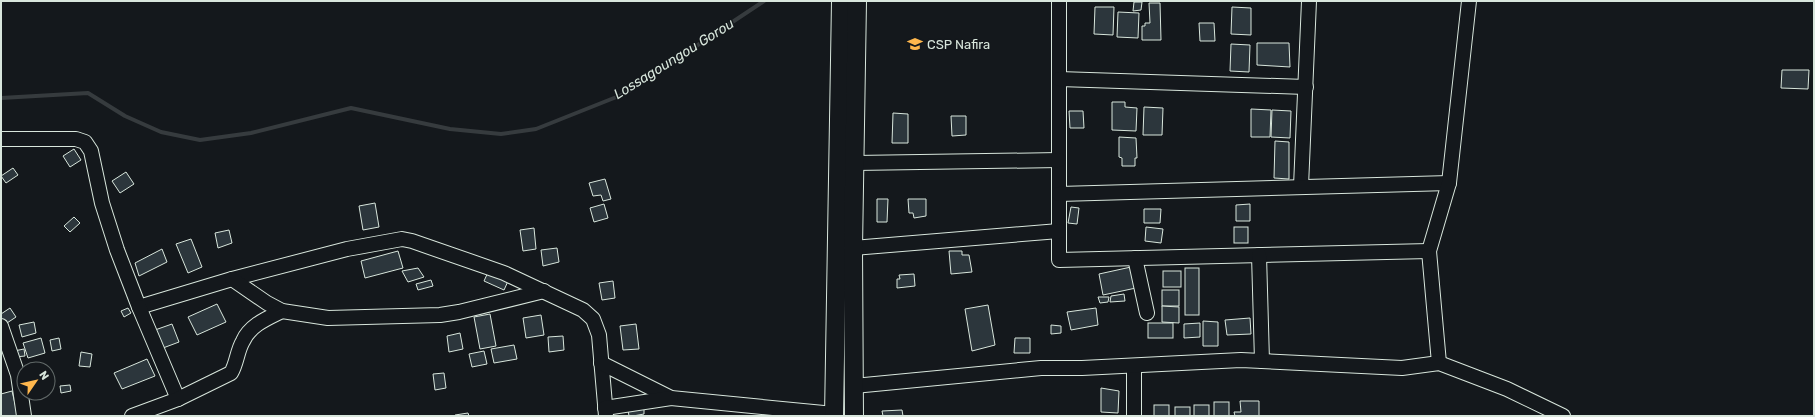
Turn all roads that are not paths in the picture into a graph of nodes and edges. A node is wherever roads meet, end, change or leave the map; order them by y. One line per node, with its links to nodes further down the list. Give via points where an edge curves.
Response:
1 (842, 1): 33 (main road)
2 (857, 1): 10 (main road)
3 (1059, 1): 6 (street)
4 (1309, 1): 7 (street)
5 (1470, 1): 11 (street)
6 (1059, 79): 7 (street); 9 (street)
7 (1306, 86): 12 (street)
8 (1, 139): 21 (street, via 76,139 85,142 90,151 102,203 117,250)
9 (1059, 160): 10 (street); 13 (street)
10 (855, 163): 15 (main road)
11 (1449, 183): 12 (street); 16 (street)
12 (1302, 186): 13 (street)
13 (1059, 194): 14 (street)
14 (1059, 231): 15 (street); 18 (street, via 1059,260)
15 (853, 248): 29 (main road)
16 (1429, 251): 17 (street); 27 (street)
17 (1259, 255): 18 (street); 25 (street)
18 (1135, 258): 23 (street)
19 (232, 279): 20 (street, via 347,248 402,239 504,273); 21 (street); 22 (street)
20 (544, 291): 22 (street, via 440,315 328,318); 26 (street, via 583,310 593,319 599,335)
21 (139, 307): 31 (street)
22 (282, 311): 31 (street, via 249,331 242,341 231,373)
23 (1147, 313)
24 (1, 326): 34 (street, via 18,375)
25 (1262, 361): 27 (street, via 1402,368); 28 (street)
26 (601, 363): 30 (street); 32 (street)
27 (1439, 363): 38 (street, via 1507,389)
28 (1134, 366): 29 (street, via 1010,371); 37 (street)
29 (854, 386): 36 (main road)
30 (672, 398): 32 (street); 33 (street)
31 (178, 399): 35 (street)
32 (606, 412)
33 (834, 415)
34 (24, 416)
35 (132, 416)
36 (854, 416)
37 (1134, 416)
38 (1563, 416)

